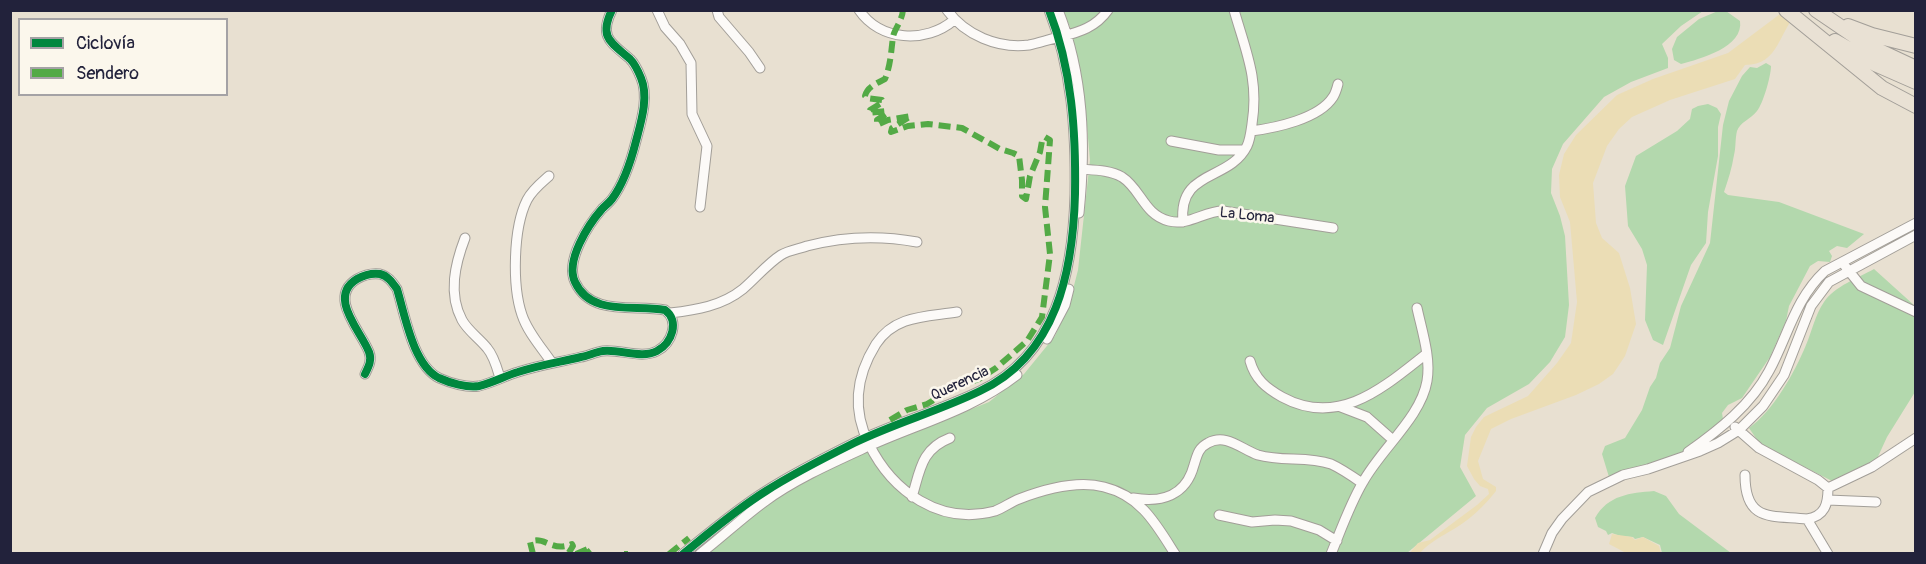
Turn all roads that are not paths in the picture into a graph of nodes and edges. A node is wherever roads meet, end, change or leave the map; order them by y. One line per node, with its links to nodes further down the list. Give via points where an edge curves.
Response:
1 (612, 10): 39 (street, via 607,24 608,39 631,60 641,78 644,98 627,171 612,200 580,241 573,280 582,294 611,307 657,308)
2 (657, 10): 27 (street, via 691,63 692,114 707,146)
3 (717, 10): 17 (street)
4 (859, 10): 13 (street, via 865,19 893,35 932,33)
5 (947, 10): 13 (street)
6 (1049, 10): 15 (street, Querencia)
7 (1058, 10): 15 (street, Querencia)
8 (1108, 10): 15 (street, via 1096,24)
9 (1234, 10): 22 (street, via 1253,69)
10 (1786, 10): 14 (highway)
11 (1796, 10): 14 (highway)
12 (1818, 10): 14 (highway)
13 (954, 20): 15 (street, via 970,32 1001,44 1029,45)
14 (1832, 31): 16 (highway, via 1872,35); 18 (highway); 19 (highway, via 1858,55); 21 (highway, via 1888,93)
15 (1063, 36): 25 (street, Querencia); 25 (street, Querencia, via 1082,111)
16 (1916, 46)
17 (760, 68)
18 (1916, 68)
19 (1916, 82)
20 (1338, 84): 22 (street, via 1333,98 1311,115)
21 (1916, 106)
22 (1251, 131): 24 (street)
23 (1171, 141): 24 (street, via 1218,150)
24 (1244, 150): 28 (street, via 1187,192)
25 (1080, 169): 28 (street, via 1105,171 1123,178 1156,217); 51 (street, Querencia, via 1067,273 1053,316 1031,351 1009,374 981,391)
26 (549, 176): 42 (street, via 526,201 516,246 515,273 523,317)
27 (700, 207)
28 (1183, 222): 30 (street, La Loma, via 1223,211)
29 (1916, 224): 34 (street)
30 (1333, 228)
31 (1916, 235): 35 (street)
32 (465, 238): 44 (street, via 457,260 454,298 462,320 488,349)
33 (917, 242): 39 (street, via 848,237 792,250 775,259 730,298 697,310)
34 (1843, 261): 35 (street); 46 (street, via 1825,271 1808,289 1766,377)
35 (1848, 271): 38 (street, via 1861,286); 47 (street, via 1817,295 1784,375 1763,406)
36 (1417, 308): 40 (street)
37 (957, 312): 51 (street, via 897,323 880,339 867,358 857,393 858,413)
38 (1916, 312)
39 (670, 313): 42 (street, via 672,337 659,350 645,354 601,351)
40 (1426, 354): 45 (street, via 1376,392); 50 (street, via 1428,380 1421,403)
41 (1250, 361): 45 (street, via 1253,373 1262,383 1286,399 1316,407)
42 (552, 363): 44 (street)
43 (365, 374): 44 (street, via 370,354 345,308 345,298 353,282 373,273 385,276 397,289 421,361 429,371 438,378 471,386)
44 (500, 378)
45 (1341, 407): 50 (street, via 1367,417)
46 (1730, 421): 47 (street); 52 (street)
47 (1739, 430): 52 (street, via 1719,444); 55 (street, via 1759,448)
48 (950, 438): 56 (street, via 927,452)
49 (1916, 438): 55 (street, via 1872,467)
50 (1393, 440): 54 (street)
51 (868, 442): 56 (street, via 883,467); 62 (street, Querencia, via 795,474); 64 (street, Querencia, via 765,501)
52 (1680, 458): 68 (street, via 1623,475 1588,492 1552,533)
53 (1745, 475): 61 (street, via 1745,492 1757,511 1774,518)
54 (1362, 483): 57 (street, via 1316,460 1274,459 1220,439 1199,450 1186,482 1172,495 1155,500); 63 (street)
55 (1828, 488): 58 (street)
56 (912, 497): 57 (street, via 960,514 994,511 1049,489 1078,485 1104,487)
57 (1131, 498): 66 (street, via 1152,518)
58 (1828, 500): 59 (street); 61 (street, via 1822,513)
59 (1876, 502)
60 (1219, 515): 63 (street, via 1252,522 1291,521)
61 (1807, 519): 69 (street)
62 (699, 540): 64 (street); 65 (street, Querencia)
63 (1337, 541): 67 (street)
64 (705, 552)
65 (682, 554)
66 (1175, 554)
67 (1331, 554)
68 (1543, 554)
69 (1828, 554)

